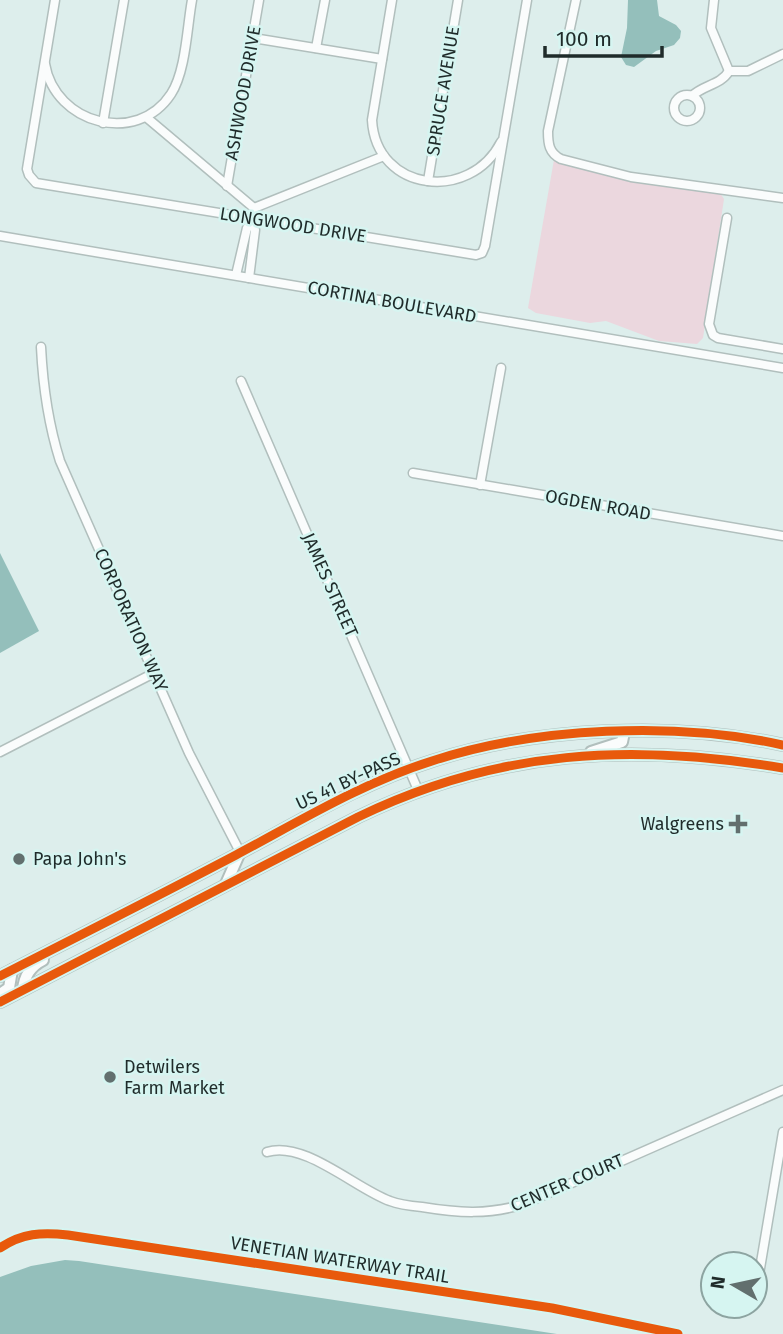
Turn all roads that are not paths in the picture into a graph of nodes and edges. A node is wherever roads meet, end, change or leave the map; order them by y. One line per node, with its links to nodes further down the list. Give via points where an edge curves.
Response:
1 (55, 0): 14 (street, LONGWOOD DRIVE)
2 (124, 0): 19 (street)
3 (192, 0): 18 (street, via 178,80 167,99)
4 (259, 0): 11 (street, ASHWOOD DRIVE)
5 (325, 0): 12 (street)
6 (392, 0): 15 (street)
7 (458, 0): 22 (street, SPRUCE AVENUE)
8 (527, 0): 20 (street, LONGWOOD DRIVE)
9 (576, 0): 24 (street, via 548,131 551,151 561,159 631,177)
10 (714, 0): 16 (street, via 713,39)
11 (253, 38): 12 (street); 23 (street, ASHWOOD DRIVE)
12 (316, 48): 15 (street)
13 (783, 54): 16 (street, via 748,71)
14 (45, 58): 19 (street, via 48,77 62,100 79,114); 27 (street, LONGWOOD DRIVE, via 27,169 32,180)
15 (382, 59): 21 (street, via 372,120)
16 (729, 71): 17 (street, via 724,79)
17 (692, 96)
18 (146, 117): 19 (street); 23 (street)
19 (103, 123)
20 (505, 131): 22 (street, via 490,160 472,174 449,182); 27 (street, LONGWOOD DRIVE, via 485,246 479,255)
21 (384, 156): 22 (street, via 405,174); 25 (street)
22 (428, 181)
23 (227, 186): 25 (street)
24 (783, 198)
25 (254, 208): 27 (street)
26 (727, 218): 32 (street, via 710,330 718,338)
27 (252, 221): 29 (street); 30 (street)
28 (0, 236): 29 (street, CORTINA BOULEVARD)
29 (236, 275): 30 (street, CORTINA BOULEVARD)
30 (249, 278): 34 (street, CORTINA BOULEVARD)
31 (41, 347): 39 (street, CORPORATION WAY, via 43,393 60,461)
32 (783, 349)
33 (501, 368): 37 (street)
34 (783, 368)
35 (240, 381): 44 (street, JAMES STREET)
36 (413, 473): 37 (street, OGDEN ROAD)
37 (480, 485): 38 (street, OGDEN ROAD)
38 (783, 536)
39 (154, 673): 42 (street); 47 (street, CORPORATION WAY)
40 (624, 732): 41 (main road, US 41 BY-PASS, via 696,734); 43 (main road, via 622,742); 44 (main road, US 41 BY-PASS, via 512,741)
41 (783, 746)
42 (0, 752)
43 (582, 756): 45 (main road, US 41 BY-PASS, via 663,754); 46 (main road, US 41 BY-PASS, via 503,766)
44 (410, 768): 46 (street, JAMES STREET); 47 (main road, US 41 BY-PASS)
45 (783, 768)
46 (418, 790): 48 (main road, US 41 BY-PASS)
47 (240, 852): 48 (main road); 49 (main road, US 41 BY-PASS)
48 (226, 884): 52 (main road, US 41 BY-PASS)
49 (149, 901): 50 (main road, US 41 BY-PASS); 52 (main road, via 38,963 27,974)
50 (12, 970): 51 (main road, US 41 BY-PASS); 52 (main road); 53 (main road, via 12,983)
51 (0, 976)
52 (23, 990): 54 (main road, US 41 BY-PASS)
53 (0, 994)
54 (0, 1002)
55 (783, 1090): 57 (street, CENTER COURT, via 524,1204 496,1211 465,1213 399,1204 287,1149)
56 (783, 1132): 58 (street)
57 (267, 1152)
58 (763, 1250)

